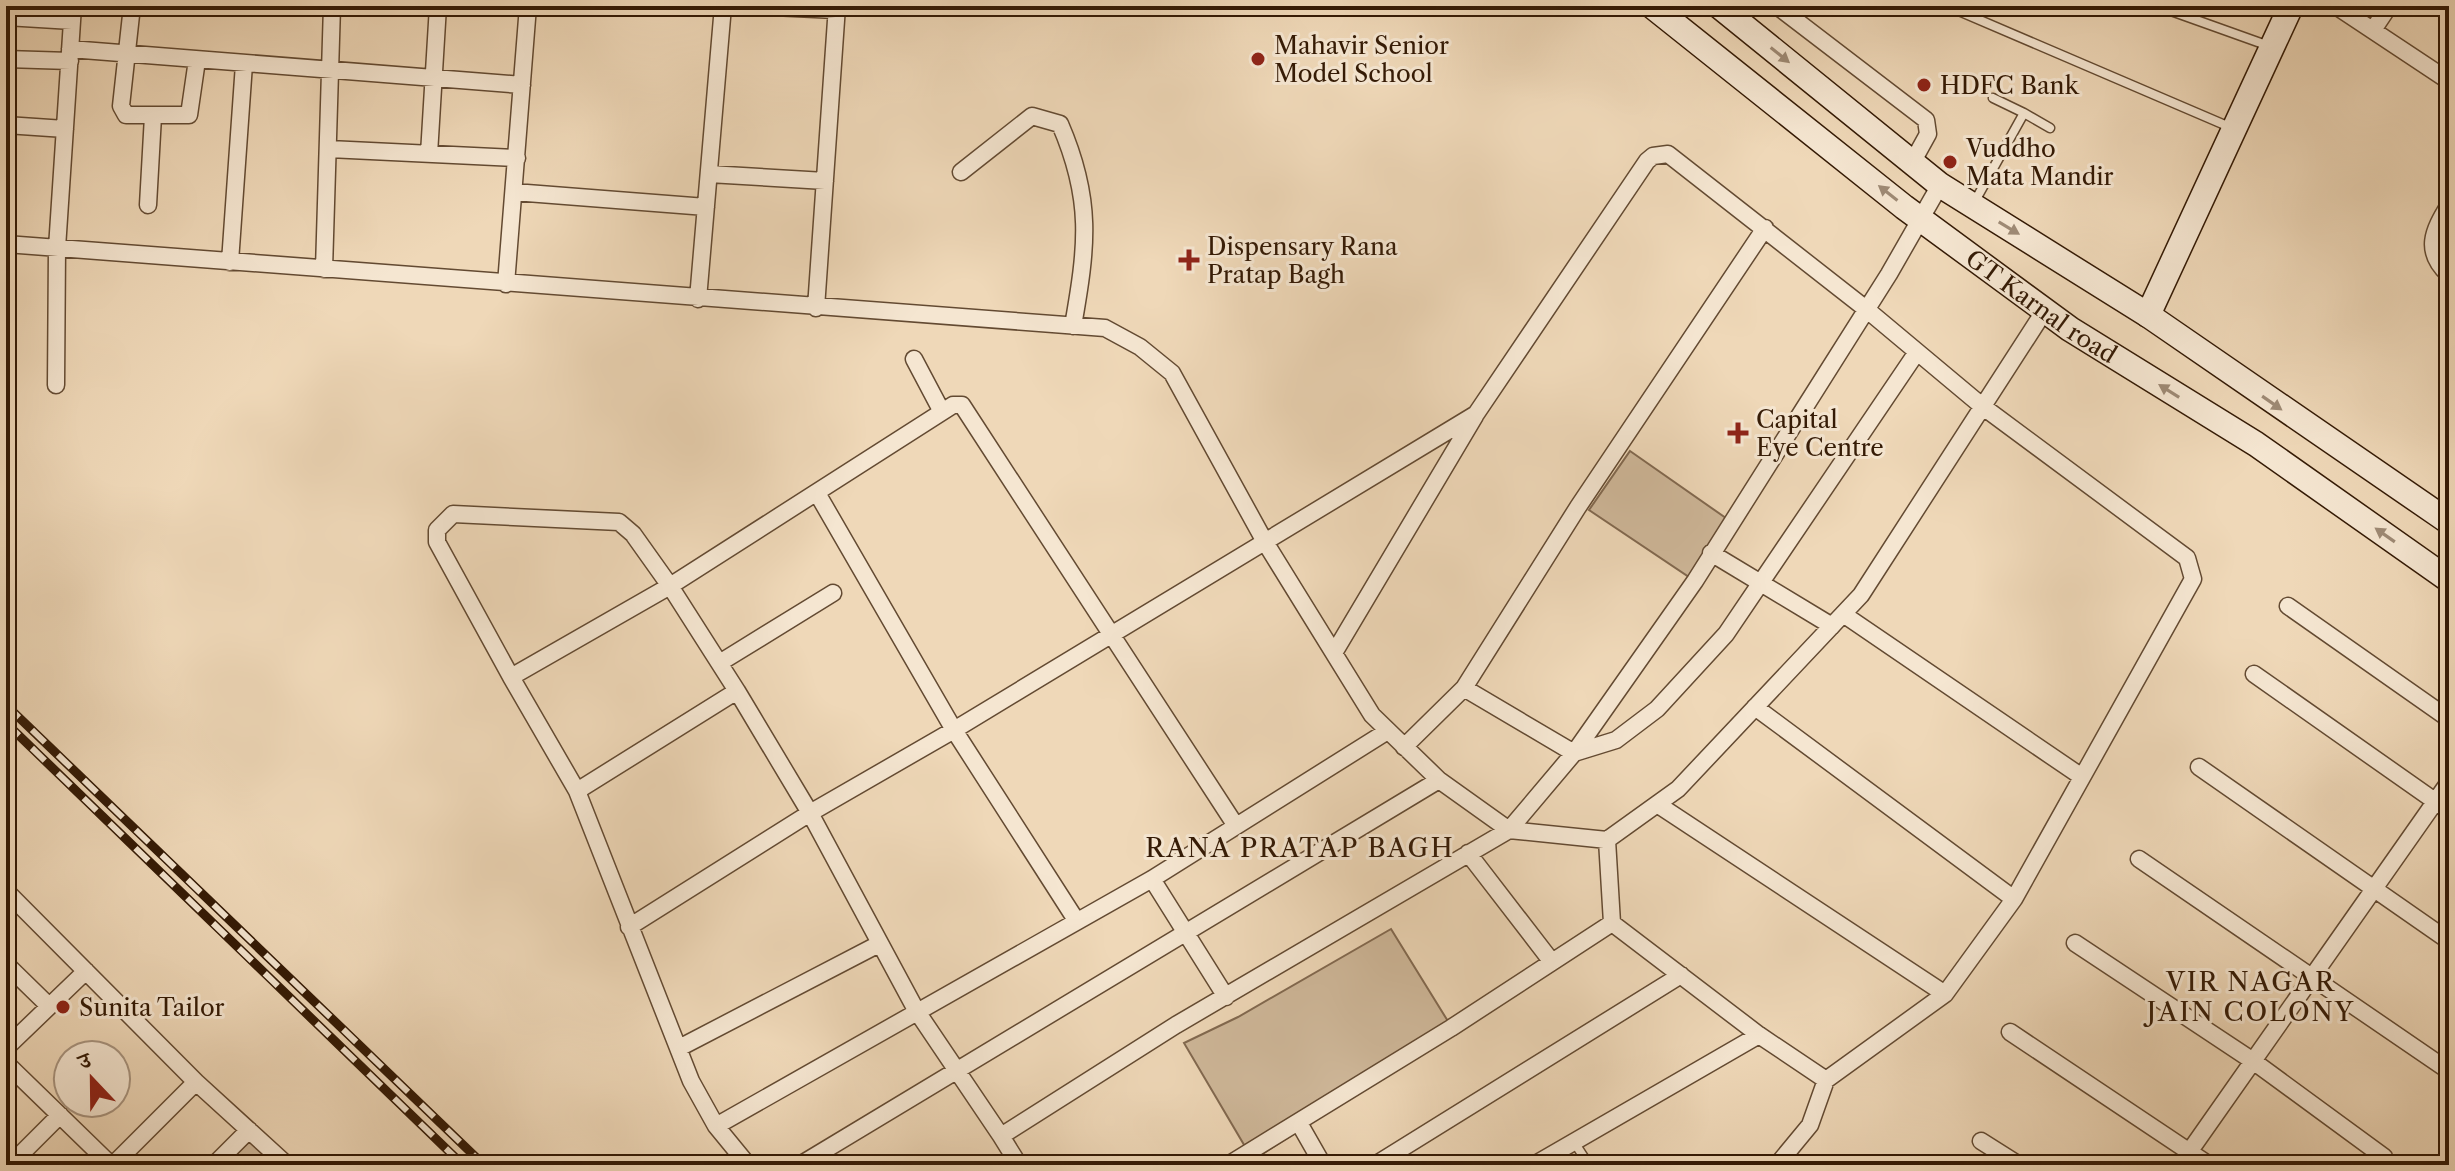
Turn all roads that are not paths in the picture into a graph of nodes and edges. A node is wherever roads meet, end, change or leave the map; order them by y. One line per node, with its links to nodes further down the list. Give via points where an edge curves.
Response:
1 (132, 6): 20 (street)
2 (332, 6): 25 (street)
3 (438, 6): 26 (street)
4 (528, 6): 28 (street)
5 (723, 6): 41 (street)
6 (754, 6): 14 (street)
7 (1719, 6): 39 (main road, GT Karnal road, one-way to 39)
8 (1777, 6): 39 (street, via 1926,120 1928,134)
9 (1947, 6): 35 (lane)
10 (2157, 6): 19 (lane)
11 (2291, 6): 19 (main road)
12 (2336, 6): 18 (street)
13 (2389, 6): 18 (street)
14 (836, 8): 42 (street)
15 (1658, 8): 49 (main road, GT Karnal road, one-way to 15)
16 (72, 14): 17 (street); 21 (street)
17 (6, 17)
18 (2373, 30): 27 (street)
19 (2274, 48): 35 (main road)
20 (126, 54): 21 (street); 23 (street); 31 (street, via 121,109 126,115)
21 (70, 55): 22 (street); 34 (street)
22 (6, 59)
23 (197, 60): 24 (street); 31 (street, via 189,115)
24 (244, 64): 25 (street); 53 (street)
25 (330, 72): 26 (street); 36 (street)
26 (433, 79): 28 (street); 37 (street)
27 (2449, 81)
28 (522, 85): 38 (street)
29 (1993, 98): 30 (lane)
30 (2024, 113): 33 (lane); 46 (lane)
31 (153, 116): 45 (street)
32 (6, 125): 34 (street)
33 (2050, 128)
34 (65, 129): 52 (street)
35 (2236, 130): 61 (main road)
36 (329, 149): 37 (street); 54 (street)
37 (429, 154): 38 (street)
38 (517, 158): 44 (street)
39 (1912, 163): 43 (main road, GT Karnal road)
40 (961, 172): 62 (street, via 1032,116 1060,124 1078,167 1087,248)
41 (709, 174): 42 (street); 48 (street)
42 (825, 181): 58 (street)
43 (1940, 185): 46 (main road, GT Karnal road); 49 (street)
44 (514, 192): 48 (street); 56 (street)
45 (148, 205)
46 (1972, 205): 61 (main road, GT Karnal road, one-way to 61)
47 (2449, 205): 55 (street, via 2430,246)
48 (706, 207): 57 (street)
49 (1920, 218): 59 (street); 60 (main road, GT Karnal road)
50 (1765, 228): 59 (street); 68 (street, via 1668,154 1653,156); 84 (street)
51 (6, 244): 52 (street)
52 (57, 248): 53 (street); 65 (street)
53 (230, 262): 54 (street)
54 (324, 269): 56 (street)
55 (2449, 275)
56 (506, 284): 57 (street)
57 (698, 299): 58 (street)
58 (816, 308): 62 (street)
59 (1866, 309): 63 (street); 72 (street)
60 (2045, 310): 66 (street); 73 (main road, GT Karnal road, one-way to 60, via 2256,444)
61 (2148, 315): 70 (main road, GT Karnal road, one-way to 70)
62 (1073, 326): 71 (street, via 1105,328 1172,373)
63 (1917, 352): 66 (street); 74 (street)
64 (914, 359): 67 (street)
65 (56, 385)
66 (1982, 406): 78 (street, via 1861,595); 93 (street, via 2187,558 2194,572)
67 (942, 412): 69 (street); 79 (street, via 957,404 965,407)
68 (1476, 414): 71 (street); 80 (street)
69 (817, 493): 75 (street); 88 (street)
70 (2449, 522)
71 (1265, 542): 79 (street); 80 (street)
72 (1711, 553): 74 (street); 91 (street)
73 (2449, 580)
74 (1760, 583): 78 (street); 91 (street, via 1726,634 1657,709 1616,740)
75 (670, 586): 81 (street); 83 (street); 83 (street, via 619,522 453,514 437,530 437,542)
76 (833, 593): 81 (street)
77 (2288, 606): 87 (street)
78 (1838, 620): 86 (street); 93 (street)
79 (1113, 635): 88 (street); 100 (street)
80 (1334, 653): 89 (street)
81 (721, 662): 85 (street)
82 (2254, 674): 98 (street)
83 (511, 677): 96 (street)
84 (1464, 688): 90 (street); 91 (street)
85 (737, 691): 96 (street); 99 (street)
86 (1755, 707): 97 (street, via 1678,789); 108 (street)
87 (2449, 719)
88 (954, 730): 99 (street); 109 (street)
89 (1386, 732): 90 (street); 100 (street)
90 (1404, 747): 94 (street)
91 (1574, 753): 101 (street)
92 (2199, 767): 106 (street)
93 (2082, 777): 108 (street)
94 (1439, 780): 101 (street); 112 (street)
95 (2449, 782): 98 (street)
96 (577, 791): 111 (street)
97 (1657, 804): 102 (street); 121 (street)
98 (2442, 806): 106 (street)
99 (810, 813): 111 (street); 115 (street)
100 (1236, 826): 105 (street)
101 (1509, 830): 102 (street); 103 (street)
102 (1607, 840): 110 (street)
103 (1468, 853): 116 (street); 122 (street)
104 (2139, 859): 120 (street)
105 (1152, 879): 109 (street); 112 (street)
106 (2374, 888): 113 (street); 120 (street)
107 (6, 891): 118 (street)
108 (2014, 899): 121 (street)
109 (1076, 920): 124 (street)
110 (1612, 923): 116 (street); 119 (street)
111 (629, 927): 128 (street)
112 (1186, 934): 122 (street); 132 (street)
113 (2449, 941)
114 (2075, 943): 129 (street)
115 (879, 944): 124 (street); 128 (street)
116 (1552, 962): 138 (street)
117 (6, 964): 123 (street)
118 (86, 971): 123 (street); 134 (street)
119 (1681, 975): 126 (street); 155 (street)
120 (2312, 977): 129 (street); 131 (street)
121 (1945, 994): 133 (street)
122 (1226, 997): 141 (street)
123 (49, 1006): 127 (street)
124 (916, 1010): 132 (street); 139 (street)
125 (2010, 1032): 145 (street)
126 (1759, 1035): 133 (street); 142 (street)
127 (6, 1048)
128 (679, 1048): 139 (street)
129 (2253, 1061): 144 (street); 145 (street)
130 (6, 1063): 135 (street)
131 (2449, 1071)
132 (956, 1072): 141 (street); 151 (street)
133 (1826, 1080): 158 (street, via 1810,1125)
134 (196, 1082): 140 (street); 147 (street)
135 (52, 1107)
136 (56, 1119): 146 (street)
137 (64, 1119): 147 (street)
138 (1299, 1123): 153 (street); 154 (street)
139 (716, 1126): 150 (street)
140 (249, 1130): 148 (street); 149 (street)
141 (1001, 1136): 152 (street)
142 (1574, 1141): 156 (street); 157 (lane)
143 (1981, 1141): 159 (street)
144 (2384, 1157)
145 (2185, 1158): 160 (street)
146 (10, 1165)
147 (112, 1165)
148 (214, 1165)
149 (287, 1165)
150 (748, 1165)
151 (800, 1165)
152 (1019, 1165)
153 (1228, 1165)
154 (1323, 1165)
155 (1375, 1165)
156 (1534, 1165)
157 (1589, 1165)
158 (1777, 1165)
159 (2019, 1165)
160 (2209, 1165)

